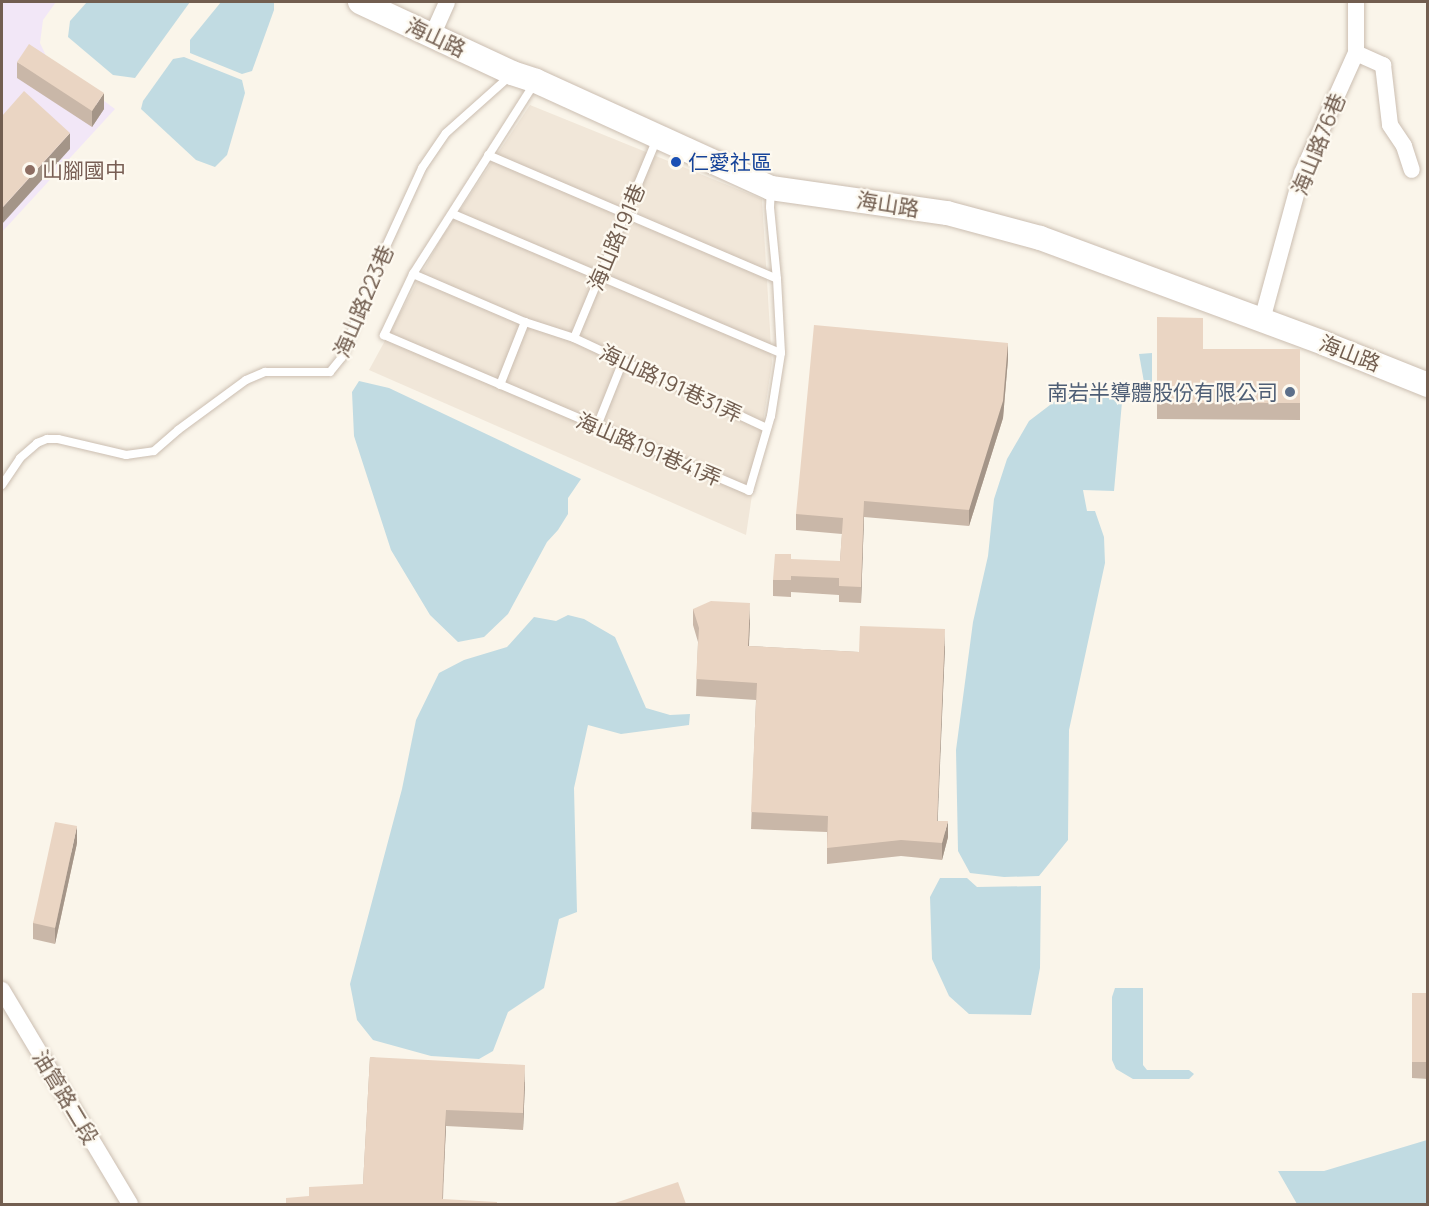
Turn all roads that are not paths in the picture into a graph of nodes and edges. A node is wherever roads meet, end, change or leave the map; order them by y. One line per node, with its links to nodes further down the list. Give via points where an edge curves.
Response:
1 (360, 2): 4 (main road, 海山路)
2 (447, 2): 4 (street)
3 (1356, 2): 5 (street, 海山路76巷)
4 (432, 36): 6 (main road, 海山路)
5 (1356, 53): 10 (street, via 1383,65 1390,125 1404,146); 17 (street, 海山路76巷, via 1302,173)
6 (512, 73): 7 (main road, 海山路); 26 (lane, 海山路223巷, via 446,133 422,168 372,276 342,357 330,372 265,372 246,380 154,452 126,455 47,439 20,458)
7 (536, 81): 8 (main road, 海山路); 9 (lane)
8 (659, 136): 11 (main road, 海山路); 13 (lane, 海山路191巷)
9 (488, 155): 12 (lane); 13 (lane)
10 (1412, 170)
11 (771, 188): 16 (lane); 17 (main road, 海山路, via 946,213 1040,238)
12 (453, 214): 14 (lane); 15 (lane)
13 (626, 214): 15 (lane, 海山路191巷); 16 (lane)
14 (413, 274): 18 (lane, 海山路191巷31弄); 22 (lane, 海山路191巷41弄, via 384,335)
15 (600, 277): 19 (lane, 海山路191巷); 20 (lane)
16 (777, 279): 20 (lane)
17 (1262, 320): 23 (main road, 海山路)
18 (525, 322): 19 (lane, 海山路191巷31弄); 22 (lane)
19 (574, 338): 21 (lane, 海山路191巷31弄)
20 (781, 353): 25 (lane)
21 (623, 361): 24 (lane); 25 (lane, 海山路191巷31弄)
22 (500, 385): 24 (lane, 海山路191巷41弄)
23 (1428, 385)
24 (597, 426): 25 (lane, 海山路191巷41弄, via 749,491)
25 (767, 428)
26 (2, 485)
27 (2, 990): 28 (street, 油管路二段)
28 (130, 1204)

